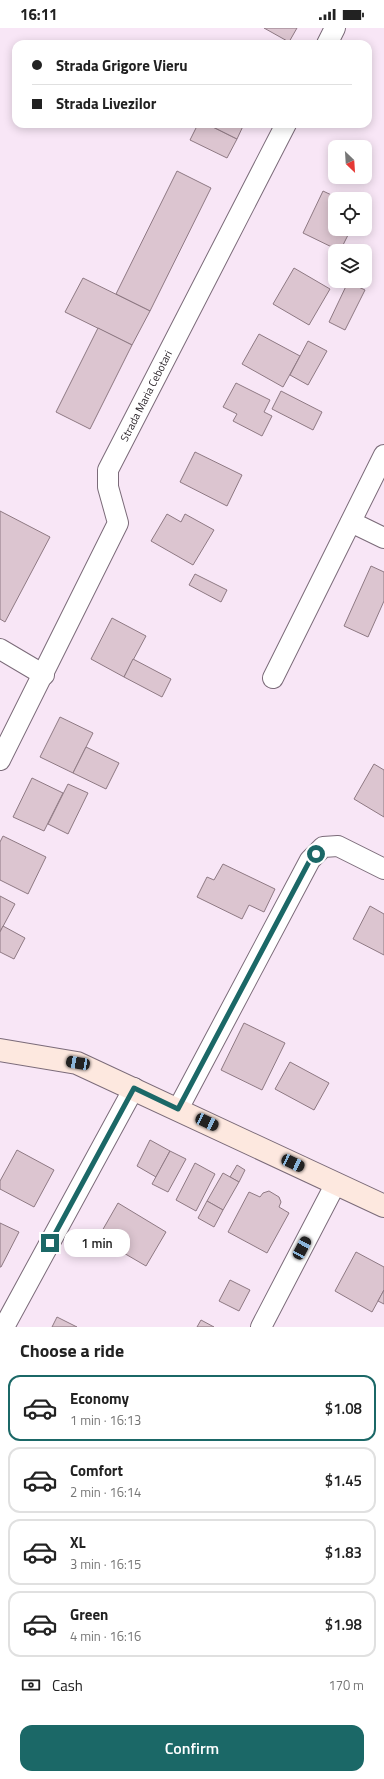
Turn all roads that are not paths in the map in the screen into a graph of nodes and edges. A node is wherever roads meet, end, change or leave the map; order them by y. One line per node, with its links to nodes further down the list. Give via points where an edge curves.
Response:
1 (335, 28): 2 (street)
2 (329, 40)
3 (284, 128): 8 (street, Strada Maria Cebotari, via 108,470 108,487 118,524)
4 (384, 455): 5 (street)
5 (351, 522): 6 (street); 9 (street)
6 (384, 538)
7 (0, 649): 8 (street)
8 (44, 675): 10 (street, Strada Maria Cebotari)
9 (273, 678)
10 (0, 760)
11 (384, 869): 14 (street, via 338,846 323,848 310,860)
12 (0, 1050): 13 (street, via 78,1063)
13 (134, 1088): 14 (street); 17 (street)
14 (178, 1109): 15 (street)
15 (336, 1183): 16 (street); 18 (street)
16 (384, 1206)
17 (4, 1327)
18 (261, 1327)

